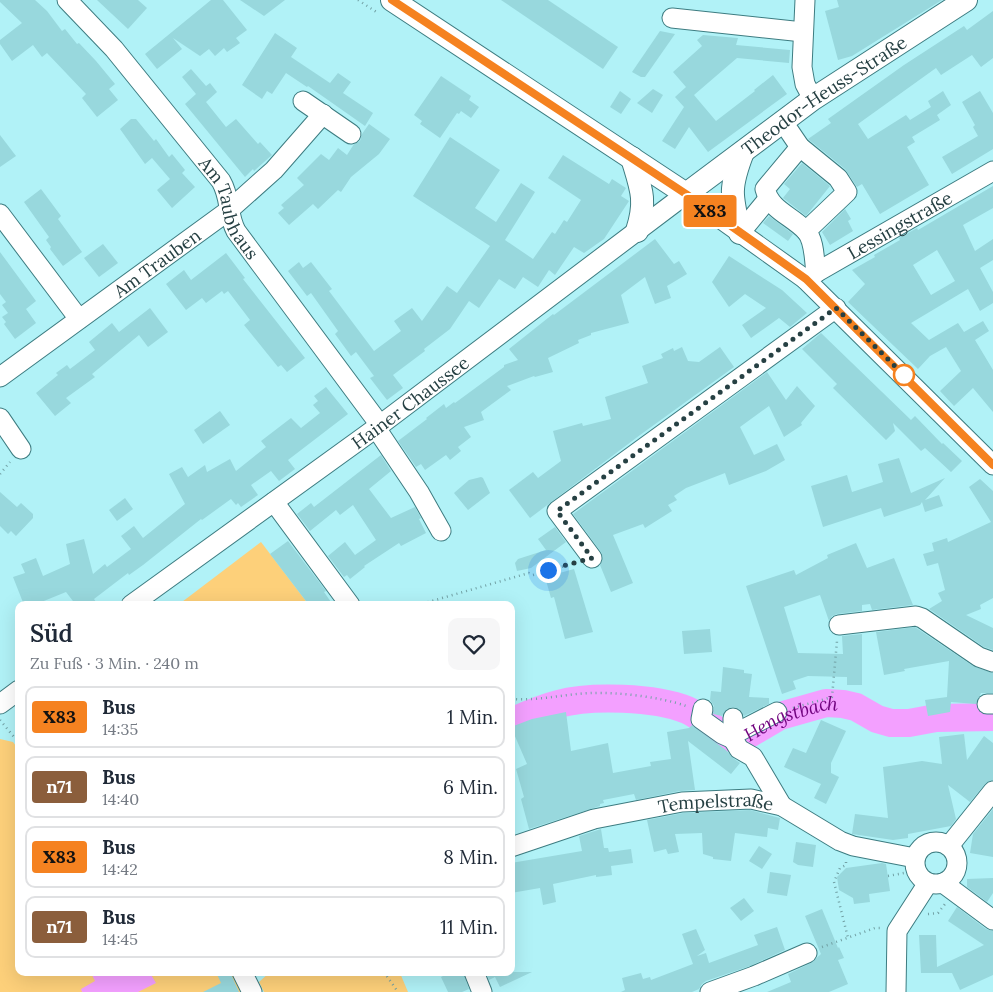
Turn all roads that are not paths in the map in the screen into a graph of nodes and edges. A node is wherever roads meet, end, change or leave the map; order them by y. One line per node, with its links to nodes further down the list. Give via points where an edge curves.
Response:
1 (67, 0): 18 (street, Am Taubhaus, via 114,49 221,181 227,190)
2 (392, 0): 14 (main road)
3 (805, 0): 6 (street)
4 (966, 0): 7 (main road, Theodor-Heuss-Straße)
5 (672, 18): 6 (street)
6 (803, 32): 7 (street, via 802,67 805,84)
7 (813, 99): 10 (main road, Theodor-Heuss-Straße)
8 (303, 100): 9 (street)
9 (323, 114): 11 (street); 18 (street, Am Trauben, via 274,170)
10 (783, 122): 12 (street); 13 (main road, Theodor-Heuss-Straße)
11 (351, 134)
12 (800, 147): 17 (street, via 765,189); 21 (street, via 838,178 847,192)
13 (743, 152): 16 (main road, Theodor-Heuss-Straße); 22 (main road, via 732,193)
14 (632, 158): 16 (main road); 20 (main road, via 644,202)
15 (993, 171): 23 (street, Lessingstraße)
16 (686, 194): 20 (street, Hainer Chaussee); 22 (street)
17 (768, 199): 21 (street); 22 (street)
18 (228, 211): 25 (street, Am Trauben); 28 (street, Am Taubhaus, via 236,231)
19 (0, 214): 25 (street)
20 (637, 231): 28 (street, Hainer Chaussee)
21 (806, 231): 23 (street, via 812,243)
22 (740, 233): 23 (street)
23 (811, 276): 24 (street)
24 (836, 308): 30 (street); 33 (street, via 557,511)
25 (79, 319): 26 (street, Am Trauben)
26 (0, 376)
27 (0, 418): 29 (street)
28 (378, 426): 31 (street, Hainer Chaussee); 32 (street, Am Taubhaus)
29 (21, 449)
30 (993, 465)
31 (274, 502): 34 (street, Hainer Chaussee); 35 (street)
32 (441, 531)
33 (592, 558)
34 (137, 601)
35 (347, 601)
36 (838, 625): 37 (street, via 916,616 979,657)
37 (993, 662)
38 (15, 693): 39 (street)
39 (0, 704)
40 (703, 712): 42 (street, via 701,720 722,734)
41 (777, 712): 42 (street)
42 (735, 729): 44 (street, via 739,749 752,757)
43 (993, 791): 46 (street)
44 (782, 806): 45 (street, Tempelstraße, via 751,800 682,802 594,819); 47 (street, Tempelstraße, via 846,843)
45 (515, 846)
46 (949, 846): 47 (street, via 930,842 920,848); 48 (street, via 955,853 957,868)
47 (915, 858): 48 (street, via 915,870 920,878)
48 (942, 886): 49 (street); 56 (street, via 909,912 897,931)
49 (993, 920)
50 (807, 953): 55 (street)
51 (244, 976): 53 (street)
52 (476, 976): 54 (street)
53 (252, 992)
54 (482, 992)
55 (710, 992)
56 (896, 992)

